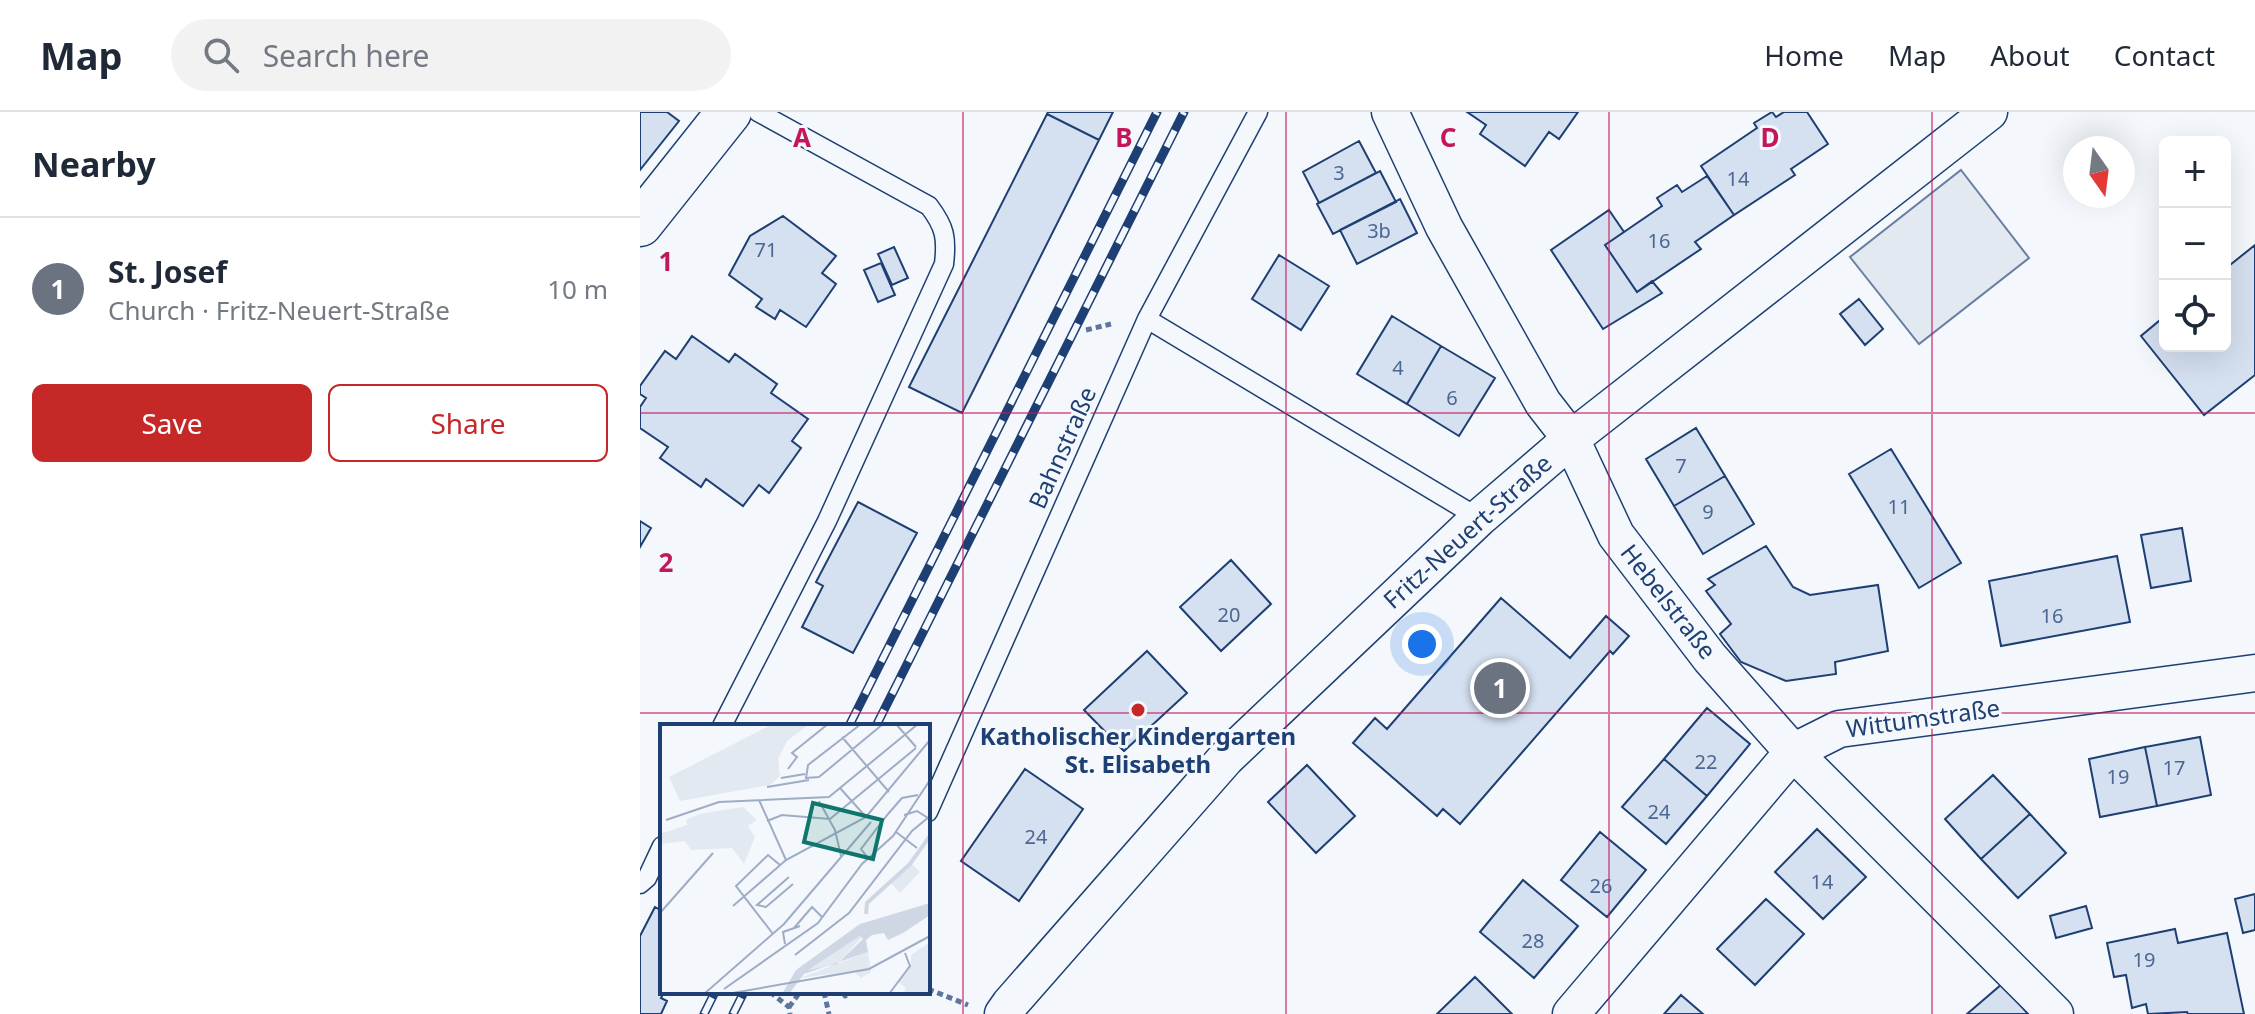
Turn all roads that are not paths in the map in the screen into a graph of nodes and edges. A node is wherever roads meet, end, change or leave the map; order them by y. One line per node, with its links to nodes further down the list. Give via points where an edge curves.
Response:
1 (729, 112): 6 (street)
2 (758, 112): 11 (lane, via 929,206 941,222 946,242 944,264 827,521)
3 (1258, 112): 7 (lane, Bahnstraße)
4 (1390, 112): 8 (street, Hebelstraße, via 1444,227 1543,403)
5 (1989, 112): 8 (street, Fritz-Neuert-Straße)
6 (640, 224)
7 (1147, 319): 9 (lane); 13 (lane, Bahnstraße)
8 (1571, 439): 9 (street, Fritz-Neuert-Straße); 12 (street, Hebelstraße, via 1616,535 1710,658)
9 (1479, 518): 16 (street, Fritz-Neuert-Straße, via 1226,758)
10 (2255, 673): 12 (street, Wittumstraße, via 1839,729)
11 (723, 724)
12 (1793, 752): 17 (street, Wittumstraße); 18 (street, Hebelstraße)
13 (930, 807)
14 (660, 850): 15 (lane)
15 (640, 884)
16 (1002, 1010)
17 (1571, 1014)
18 (2055, 1014)

